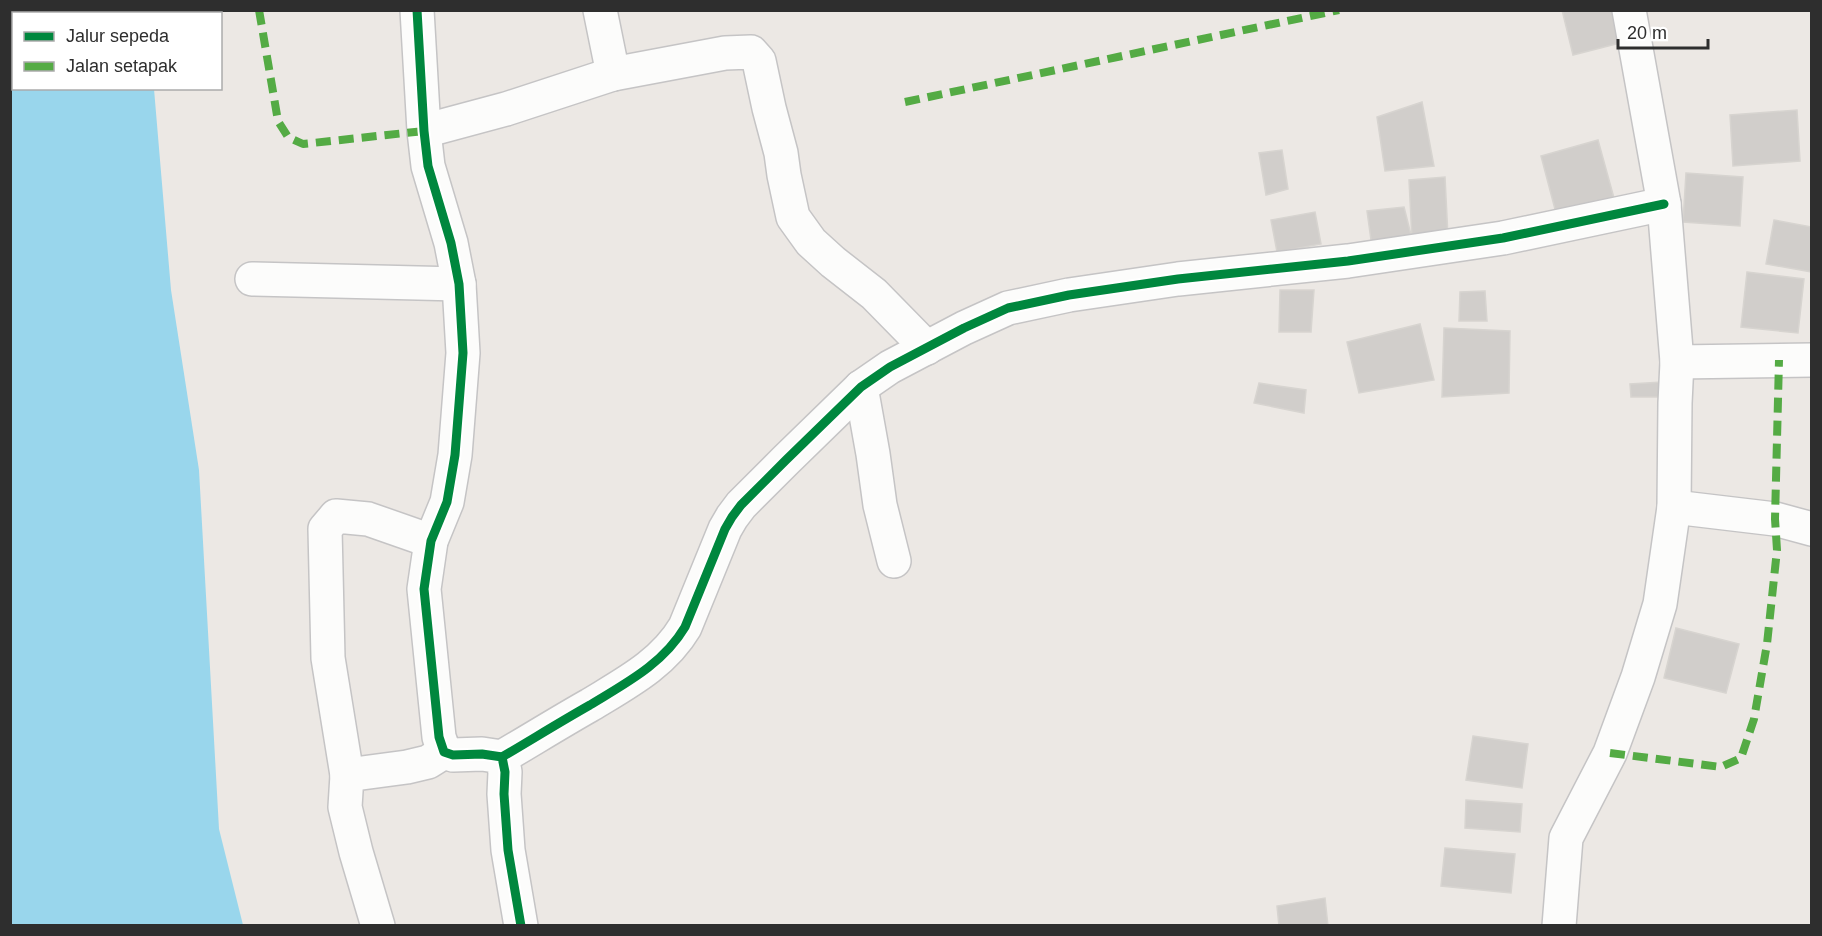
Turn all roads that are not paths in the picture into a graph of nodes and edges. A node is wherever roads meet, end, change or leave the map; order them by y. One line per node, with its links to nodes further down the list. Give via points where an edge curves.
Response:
1 (417, 10): 5 (street)
2 (600, 10): 4 (street)
3 (1629, 10): 6 (street)
4 (613, 74): 5 (street); 9 (street, via 725,53 751,52 759,61 793,217 811,242 874,294)
5 (424, 131): 8 (street, via 428,166)
6 (1664, 204): 9 (street, via 1503,238 1069,295 1008,308); 11 (street)
7 (252, 279): 8 (street)
8 (459, 284): 15 (street, via 463,353 455,455 447,502)
9 (927, 348): 12 (street)
10 (1812, 360): 11 (street)
11 (1677, 362): 13 (street)
12 (861, 387): 16 (street, via 880,506); 18 (street, via 741,505 725,529 677,642 632,680)
13 (1674, 507): 14 (street, via 1775,519); 22 (street, via 1660,604 1638,677 1610,753 1566,838)
14 (1812, 529)
15 (431, 541): 17 (street, via 424,590 439,737); 19 (street, via 368,519 336,516 325,529 328,658)
16 (894, 561)
17 (444, 752): 18 (street); 19 (street, via 428,762 407,767)
18 (502, 757): 21 (street, via 508,850)
19 (347, 775): 20 (street, via 345,807)
20 (378, 926)
21 (521, 926)
22 (1559, 926)

